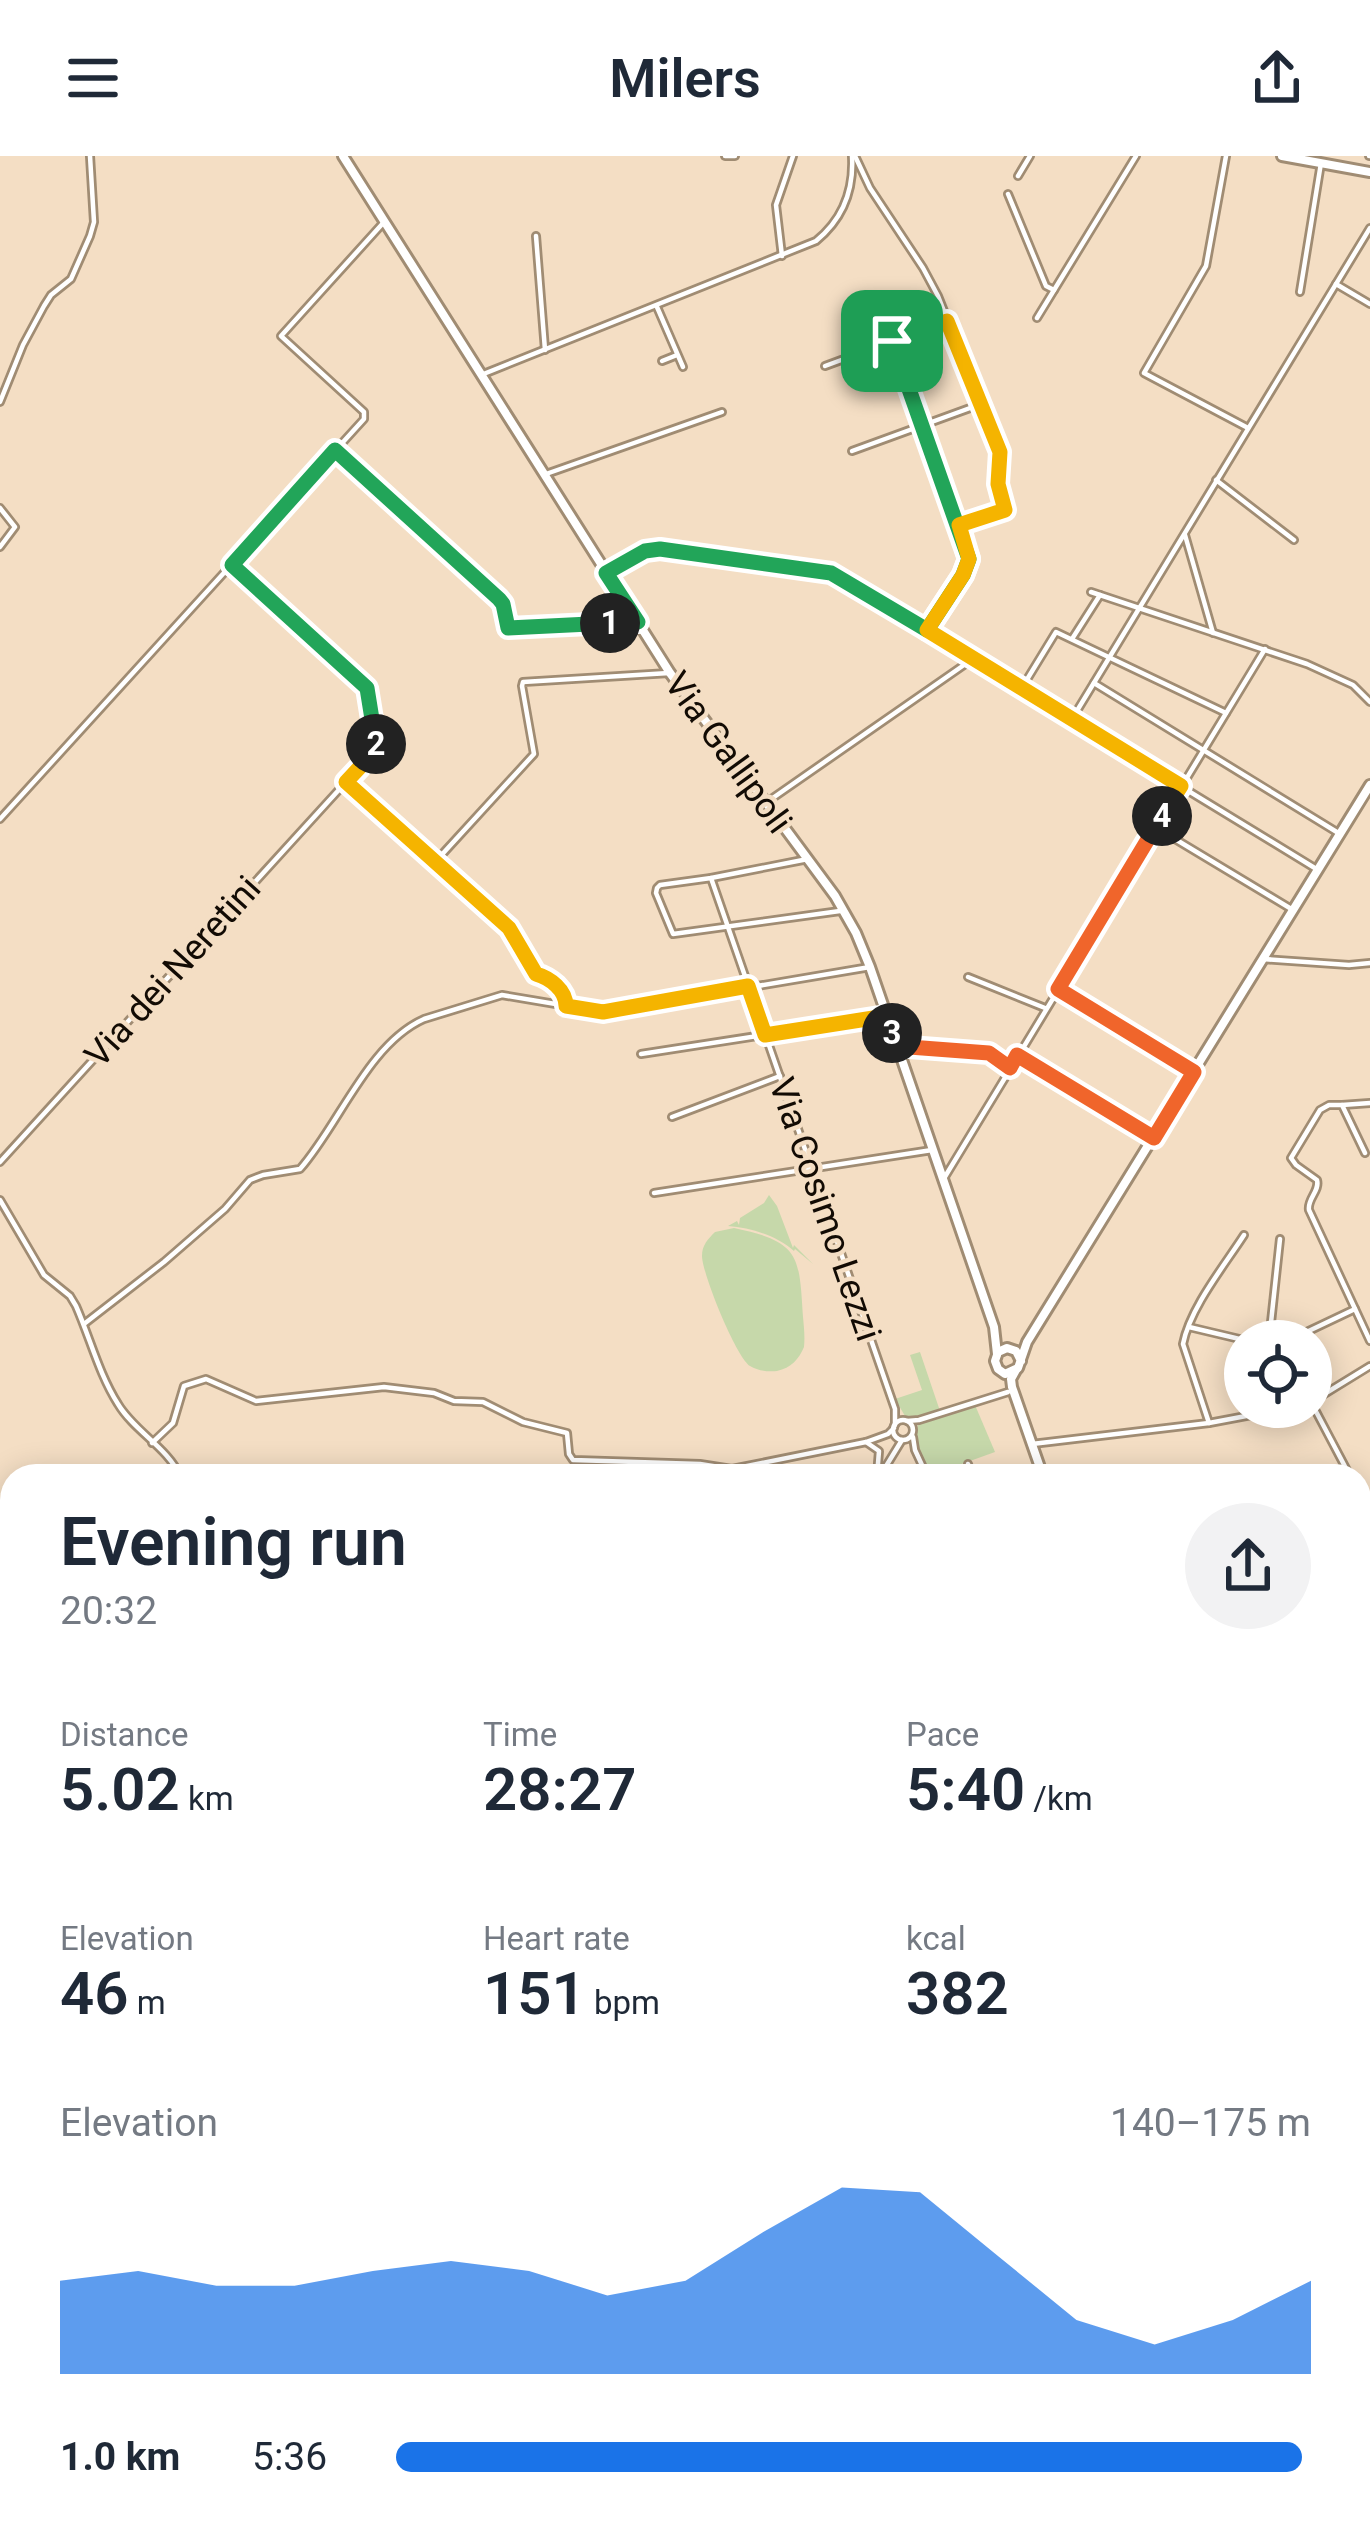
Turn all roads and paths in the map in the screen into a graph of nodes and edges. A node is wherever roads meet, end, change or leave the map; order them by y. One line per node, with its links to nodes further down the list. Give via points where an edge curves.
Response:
1 (90, 156): 35 (street, via 90,236 71,279 51,295 23,345)
2 (343, 156): 17 (main road, Via Gallipoli)
3 (725, 156): 4 (street)
4 (735, 156)
5 (793, 156): 20 (street, via 776,206)
6 (853, 156): 14 (street); 16 (street)
7 (1030, 156): 13 (street)
8 (1136, 156): 22 (street)
9 (1226, 156): 39 (street, via 1206,266 1144,374)
10 (1282, 156): 11 (main road)
11 (1321, 163): 12 (main road); 23 (street)
12 (1370, 172)
13 (1018, 176)
14 (870, 188): 16 (street); 27 (street)
15 (1009, 194): 22 (street)
16 (850, 195): 20 (street, via 816,242)
17 (384, 222): 34 (main road, Via Gallipoli); 40 (street, via 281,336 366,415)
18 (1370, 228): 21 (street)
19 (536, 236): 29 (street)
20 (782, 256): 25 (street)
21 (1336, 284): 24 (street); 39 (street)
22 (1054, 290): 26 (street)
23 (1300, 292)
24 (1370, 304)
25 (656, 306): 29 (street); 30 (street)
26 (1037, 318)
27 (947, 321): 28 (street); 36 (street)
28 (892, 341): 32 (street); 38 (street)
29 (545, 350): 34 (street)
30 (677, 355): 31 (street); 33 (street)
31 (662, 361)
32 (826, 366)
33 (683, 368)
34 (481, 375): 42 (main road, Via Gallipoli)
35 (0, 402)
36 (979, 405): 38 (street); 45 (street, via 1000,452 1005,510)
37 (722, 412): 42 (street)
38 (924, 425): 41 (street); 45 (street)
39 (1249, 428): 43 (street)
40 (335, 450): 49 (street); 54 (street, via 499,599 508,628)
41 (852, 451)
42 (544, 475): 50 (main road, Via Gallipoli)
43 (1216, 480): 46 (street); 47 (street)
44 (0, 508): 48 (street, via 15,527)
45 (959, 525): 55 (street, via 969,559)
46 (1185, 532): 53 (street); 56 (street)
47 (1294, 540)
48 (0, 547)
49 (232, 565): 68 (street, Via dei Neretini, via 367,688 376,747); 72 (street)
50 (606, 573): 54 (main road, Via Gallipoli); 55 (street, via 660,549 831,573)
51 (1091, 592): 52 (street)
52 (1100, 595): 53 (street); 57 (street)
53 (1139, 608): 56 (street); 60 (street)
54 (638, 622): 61 (main road, Via Gallipoli)
55 (927, 630): 59 (street)
56 (1214, 633): 58 (street)
57 (1072, 639): 60 (street); 63 (street, via 1056,632)
58 (1265, 649): 64 (street, via 1353,686); 65 (street)
59 (974, 658): 63 (street); 71 (street)
60 (1110, 658): 62 (street); 65 (street)
61 (670, 674): 71 (main road, Via Gallipoli); 76 (street, via 526,680 534,754)
62 (1094, 683): 66 (street); 67 (street)
63 (1022, 688): 66 (street)
64 (1370, 702)
65 (1226, 713): 67 (street)
66 (1072, 719): 70 (street)
67 (1203, 750): 70 (street); 74 (street)
68 (346, 782): 76 (street); 104 (street, Via dei Neretini)
69 (1370, 785): 74 (main road)
70 (1181, 786): 73 (street); 77 (street)
71 (766, 803): 75 (main road, Via Gallipoli)
72 (0, 819)
73 (1156, 827): 80 (street); 87 (street)
74 (1340, 834): 77 (main road)
75 (808, 859): 78 (street); 79 (main road, Via Gallipoli)
76 (436, 861): 88 (street, via 509,928)
77 (1318, 870): 80 (main road)
78 (711, 878): 81 (street, Via Cosimo Lezzi); 81 (street, via 656,893 673,934)
79 (844, 910): 81 (street); 84 (main road, Via Gallipoli)
80 (1293, 910): 82 (main road)
81 (728, 927): 86 (street, Via Cosimo Lezzi)
82 (1264, 959): 83 (street); 96 (main road)
83 (1370, 963)
84 (870, 968): 86 (street); 90 (main road, Via Gallipoli)
85 (968, 977): 89 (street)
86 (748, 986): 88 (street, via 603,1012); 91 (street, Via Cosimo Lezzi)
87 (1058, 989): 89 (street); 96 (street)
88 (566, 1006): 114 (street, via 502,995 413,1024 300,1169 250,1180)
89 (1045, 1008): 94 (street)
90 (886, 1016): 91 (street); 92 (main road, Via Gallipoli)
91 (765, 1035): 93 (street); 97 (street, Via Cosimo Lezzi)
92 (896, 1046): 95 (street, via 989,1053); 102 (main road, Via Gallipoli)
93 (641, 1054)
94 (1017, 1055): 95 (street); 101 (street)
95 (1010, 1068): 106 (street)
96 (1194, 1072): 101 (main road)
97 (780, 1076): 100 (street); 105 (street, Via Cosimo Lezzi)
98 (1370, 1103): 99 (street)
99 (1342, 1105): 103 (street); 111 (street, via 1320,1110 1291,1158 1317,1180 1309,1210)
100 (672, 1117)
101 (1154, 1138): 119 (main road)
102 (932, 1150): 105 (street); 106 (main road, Via Gallipoli)
103 (1365, 1153)
104 (0, 1162)
105 (812, 1168): 107 (street); 127 (street, Via Cosimo Lezzi)
106 (943, 1180): 115 (main road, Via Gallipoli)
107 (654, 1192)
108 (0, 1200): 114 (street)
109 (1244, 1234): 116 (street)
110 (1280, 1239): 112 (street)
111 (1355, 1309): 113 (street); 118 (street)
112 (1271, 1320)
113 (1332, 1320)
114 (84, 1324): 136 (street, via 118,1405)
115 (994, 1327): 120 (main road, Via Gallipoli); 121 (main road, Via Gallipoli)
116 (1188, 1327): 117 (street); 130 (street, via 1183,1344)
117 (1224, 1335)
118 (1370, 1341)
119 (1027, 1342): 120 (main road); 122 (main road)
120 (1012, 1349): 121 (main road); 122 (main road, Via Gallipoli)
121 (997, 1354): 124 (main road, Via Gallipoli)
122 (1019, 1365): 124 (main road); 137 (main road, via 1012,1387)
123 (1370, 1366): 125 (street)
124 (1000, 1371): 126 (main road, Via Gallipoli)
125 (1332, 1389)
126 (1009, 1392): 129 (street); 146 (main road, Via Gallipoli)
127 (893, 1404): 129 (street, Via Cosimo Lezzi); 132 (street, Via Cosimo Lezzi)
128 (1224, 1420): 130 (street)
129 (908, 1422): 132 (street); 133 (street)
130 (1210, 1423): 137 (street)
131 (1325, 1428): 148 (street)
132 (898, 1434): 133 (street); 134 (street); 138 (street); 139 (street, Via Cosimo Lezzi)
133 (912, 1435): 138 (street)
134 (883, 1436): 135 (street); 139 (street)
135 (866, 1442): 142 (street); 143 (street, via 879,1451)
136 (152, 1443): 140 (street); 141 (street, via 173,1423 184,1386 206,1379 256,1401 385,1387 434,1393 567,1432 573,1460)
137 (1032, 1444): 147 (main road)
138 (915, 1450): 145 (street)
139 (895, 1452): 144 (street)
140 (175, 1464)
141 (701, 1464)
142 (757, 1464)
143 (878, 1464)
144 (886, 1464)
145 (921, 1464)
146 (1036, 1464)
147 (1037, 1464)
148 (1344, 1464)

